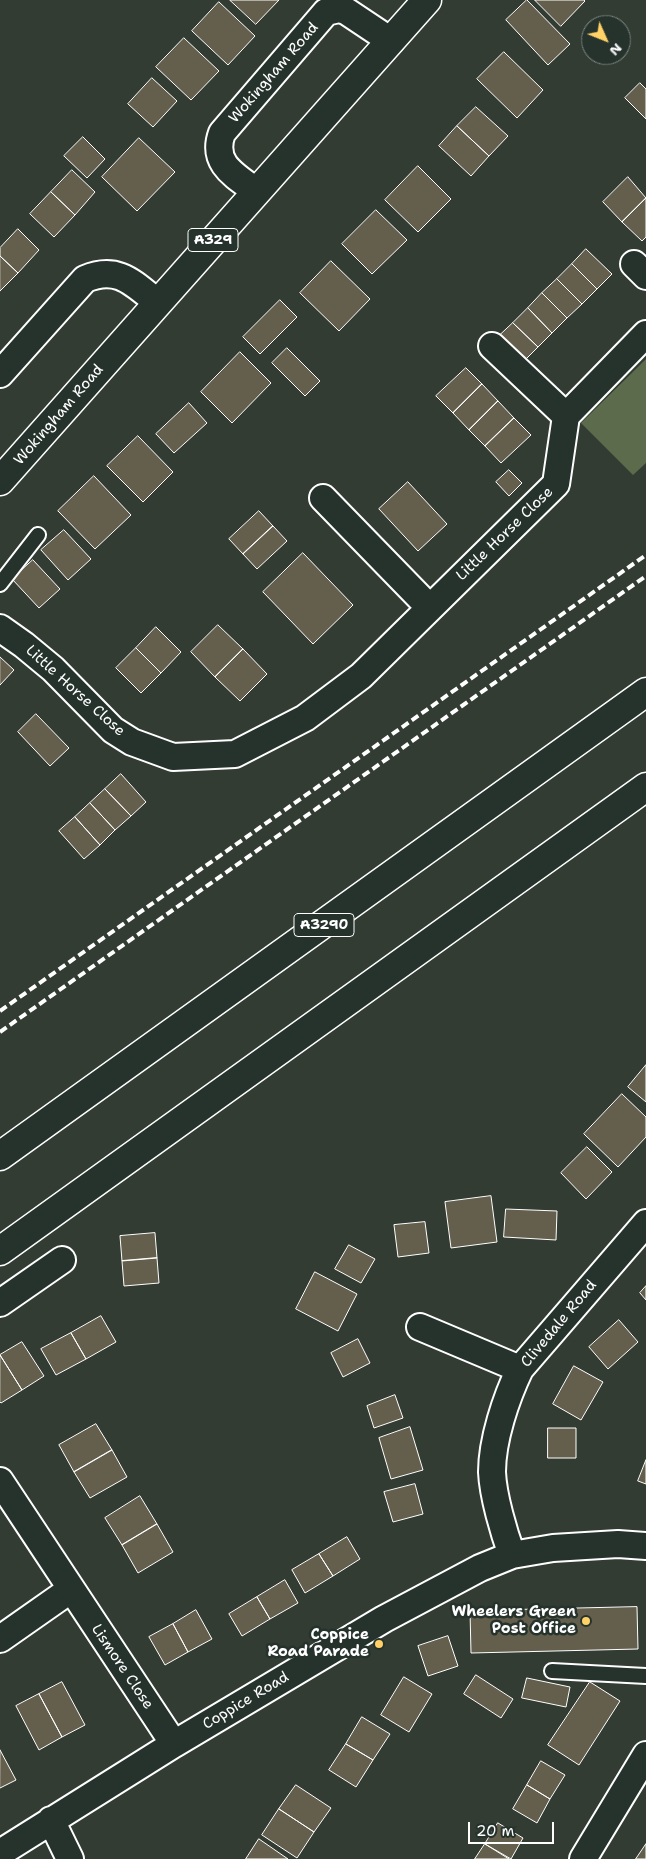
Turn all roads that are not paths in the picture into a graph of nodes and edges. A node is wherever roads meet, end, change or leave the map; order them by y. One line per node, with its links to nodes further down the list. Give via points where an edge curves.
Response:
1 (427, 0): 2 (main road, Wokingham Road / A329)
2 (391, 41): 3 (main road, Wokingham Road / A329); 3 (street, Wokingham Road, via 346,11 339,8 326,12 222,133 217,145 218,156 236,177)
3 (256, 192): 4 (main road, Wokingham Road / A329)
4 (158, 303): 7 (street, via 129,280 112,273 100,273 85,279); 9 (main road, Wokingham Road / A329)
5 (646, 334): 8 (street)
6 (492, 346): 8 (street)
7 (0, 374)
8 (566, 416): 13 (street, Little Horse Close, via 556,484)
9 (0, 481)
10 (323, 498): 13 (street)
11 (38, 535): 12 (lane)
12 (0, 584)
13 (430, 608): 14 (street, Little Horse Close, via 361,676 305,718 235,754 173,757 132,742 114,730 53,669)
14 (0, 628)
15 (646, 692): 17 (main road, A3290)
16 (646, 787): 19 (main road)
17 (0, 1156)
18 (646, 1223): 23 (street, Clivedale Road)
19 (0, 1251)
20 (62, 1260): 21 (street)
21 (0, 1303)
22 (420, 1327): 23 (street)
23 (520, 1369): 26 (street, Clivedale Road, via 508,1394 492,1473 504,1533)
24 (0, 1480): 27 (street, Lismore Close)
25 (646, 1546): 26 (street, Coppice Road, via 562,1547)
26 (512, 1554): 31 (street, Coppice Road, via 384,1619)
27 (70, 1590): 28 (street); 31 (street, Lismore Close)
28 (0, 1639)
29 (552, 1671): 30 (lane)
30 (646, 1676)
31 (174, 1744): 33 (street, Coppice Road)
32 (646, 1755): 36 (street)
33 (51, 1820): 34 (street, Coppice Road); 35 (street)
34 (0, 1853)
35 (70, 1859)
36 (583, 1859)

